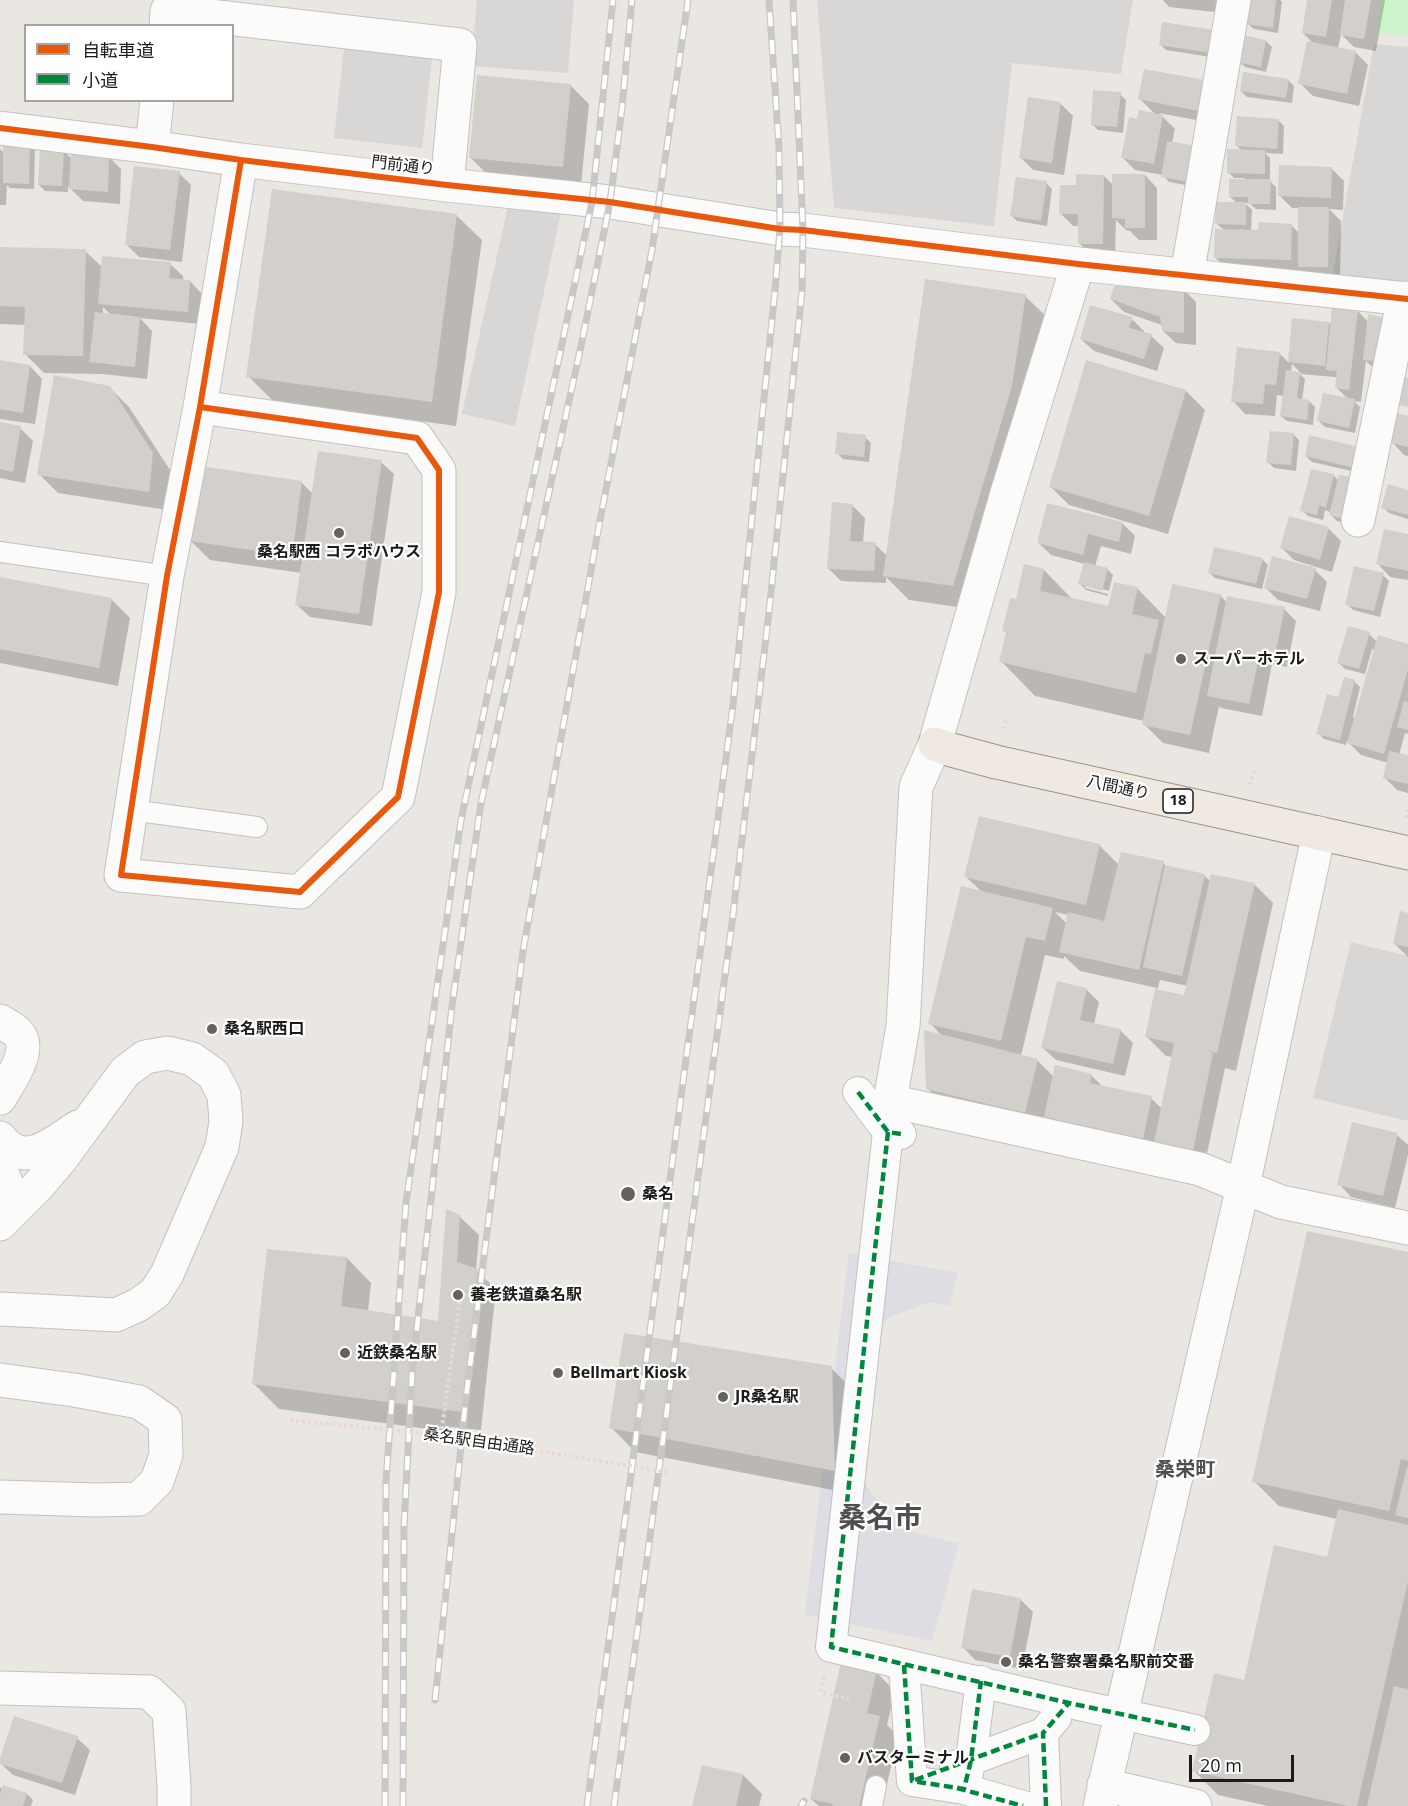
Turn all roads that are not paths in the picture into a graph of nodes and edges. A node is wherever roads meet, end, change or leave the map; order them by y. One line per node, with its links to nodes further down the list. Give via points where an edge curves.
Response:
1 (1234, 0): 9 (street)
2 (165, 24): 7 (street, via 167,11 460,45)
3 (157, 102): 5 (street)
4 (0, 128): 5 (street, 門前通り)
5 (152, 147): 6 (street, 門前通り)
6 (241, 160): 7 (street, 門前通り); 11 (street)
7 (447, 185): 8 (street, 門前通り, via 610,202 780,229)
8 (1078, 264): 9 (street, 門前通り); 15 (street)
9 (1187, 274): 10 (street, 門前通り)
10 (1406, 299): 12 (street)
11 (200, 407): 14 (street); 16 (street, via 417,438 439,470 439,592 398,797 300,892 121,875)
12 (1358, 520)
13 (0, 552): 14 (lane)
14 (167, 576): 16 (street)
15 (935, 744): 18 (main road, 八間通り / 18, via 996,762); 26 (street, via 916,787 903,1026 890,1101 1200,1169)
16 (131, 810): 17 (lane)
17 (257, 827)
18 (1319, 833): 19 (main road, 八間通り / 18); 26 (street)
19 (1408, 853)
20 (0, 1021): 22 (street, via 18,1033 22,1044 22,1058)
21 (858, 1092): 33 (street, via 895,1133 831,1647)
22 (0, 1098)
23 (88, 1121): 24 (street, via 30,1154 15,1152); 28 (street, via 54,1168); 30 (street, via 125,1072 145,1057 168,1053 192,1059 213,1074 224,1095 222,1147 155,1293 116,1315)
24 (0, 1138)
25 (0, 1171): 27 (street, via 7,1182)
26 (1243, 1185): 29 (street, via 1281,1202); 37 (street)
27 (0, 1216)
28 (0, 1224)
29 (1408, 1228)
30 (7, 1302)
31 (0, 1380): 32 (street, via 140,1402 165,1420 166,1455 157,1481 140,1499)
32 (0, 1497)
33 (904, 1665): 34 (street); 41 (street)
34 (981, 1681): 36 (street); 40 (street)
35 (0, 1688): 45 (street, via 149,1692 170,1711)
36 (1069, 1703): 37 (street); 39 (street)
37 (1121, 1714): 38 (street); 44 (street)
38 (1196, 1730)
39 (1043, 1733): 40 (street); 48 (street)
40 (971, 1760): 41 (street); 43 (street)
41 (912, 1781): 43 (street)
42 (876, 1786): 46 (lane)
43 (964, 1789): 47 (street)
44 (1102, 1796): 49 (street)
45 (174, 1806)
46 (872, 1806)
47 (1023, 1806)
48 (1046, 1806)
49 (1195, 1806)

